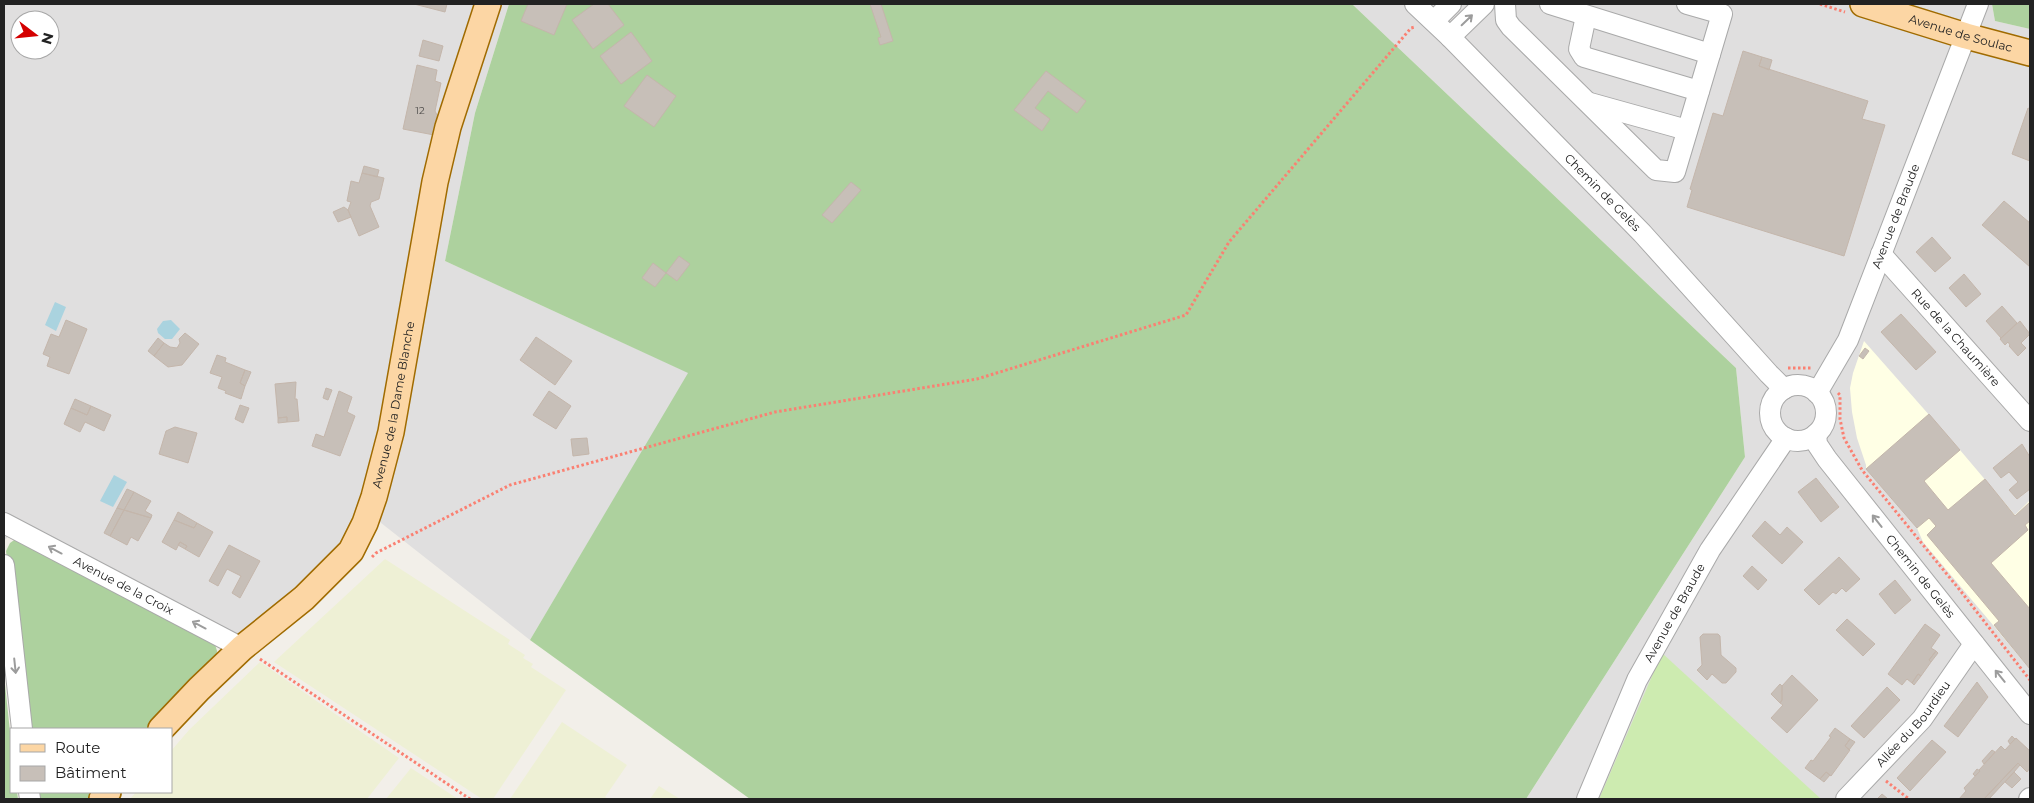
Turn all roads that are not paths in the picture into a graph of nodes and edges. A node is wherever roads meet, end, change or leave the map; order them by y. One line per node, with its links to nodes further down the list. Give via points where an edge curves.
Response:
1 (488, 4): 28 (main road, Avenue de la Dame Blanche, via 448,127 435,182 391,432 365,523 351,550 304,598)
2 (1415, 4): 11 (street, Chemin de Gelès)
3 (1451, 4): 11 (street)
4 (1484, 4): 13 (street, one-way to 4)
5 (1505, 4): 17 (street, via 1506,20 1511,27)
6 (1550, 4): 10 (street)
7 (1687, 4): 15 (street, via 1722,14)
8 (1863, 4): 12 (main road, Avenue de Soulac)
9 (1978, 4): 12 (street, Avenue de Braude)
10 (1586, 16): 15 (street); 16 (street, via 1579,49 1584,57)
11 (1434, 21): 13 (street, Chemin de Gelès)
12 (1966, 36): 14 (main road, Avenue de Soulac); 19 (street, Avenue de Braude)
13 (1450, 37): 20 (street, Chemin de Gelès, via 1642,233)
14 (2030, 53)
15 (1710, 54): 16 (street)
16 (1699, 91): 18 (street)
17 (1587, 102): 18 (street); 18 (street, via 1656,170 1675,172)
18 (1687, 130)
19 (1881, 254): 21 (street, Avenue de Braude, via 1848,340); 22 (street, Rue de la Chaumière)
20 (1784, 389): 21 (street, via 1804,385); 24 (street, via 1770,410 1774,426)
21 (1817, 393): 23 (street, via 1823,400 1826,418)
22 (2030, 421)
23 (1816, 434): 24 (street, via 1801,440); 27 (street, Chemin de Gelès, one-way to 23, via 1827,459 1817,444)
24 (1786, 438): 32 (street, Avenue de Braude, via 1710,550 1637,680)
25 (4, 523): 28 (street, Avenue de la Croix, one-way to 25)
26 (4, 565): 30 (street, one-way to 30)
27 (1974, 644): 29 (street, Chemin de Gelès, one-way to 27); 33 (street, Allée du Bourdieu, via 1922,719)
28 (242, 648): 31 (main road, Avenue de la Dame Blanche)
29 (2030, 714)
30 (22, 728)
31 (162, 728)
32 (1587, 799)
33 (1846, 799)

